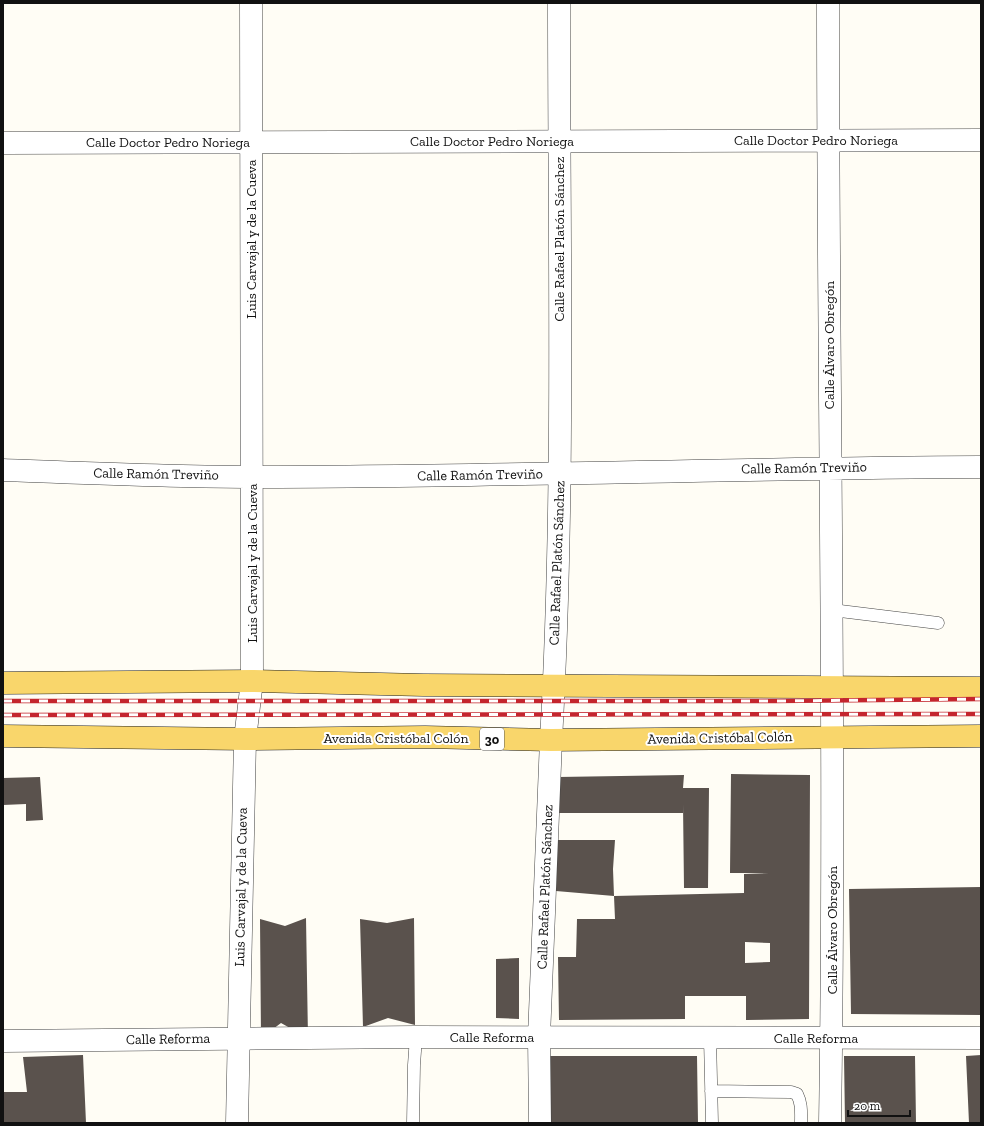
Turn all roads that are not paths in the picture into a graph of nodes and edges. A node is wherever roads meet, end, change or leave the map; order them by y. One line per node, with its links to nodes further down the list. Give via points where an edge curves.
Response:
1 (251, 3): 7 (street, Luis Carvajal y de la Cueva)
2 (559, 3): 6 (street, Calle Rafael Platón Sánchez)
3 (828, 3): 4 (street, Calle Álvaro Obregón)
4 (828, 140): 5 (street, Calle Doctor Pedro Noriega); 6 (street, Calle Doctor Pedro Noriega); 10 (street, Calle Álvaro Obregón)
5 (981, 140)
6 (559, 141): 7 (street, Calle Doctor Pedro Noriega); 12 (street, Calle Rafael Platón Sánchez)
7 (251, 142): 8 (street, Calle Doctor Pedro Noriega); 13 (street, Luis Carvajal y de la Cueva)
8 (3, 143)
9 (981, 466): 10 (street, Calle Ramón Treviño)
10 (829, 467): 12 (street, Calle Ramón Treviño); 14 (street, Calle Álvaro Obregón)
11 (3, 470): 13 (street, Calle Ramón Treviño)
12 (560, 474): 13 (street, Calle Ramón Treviño); 18 (street, Calle Rafael Platón Sánchez)
13 (252, 477): 16 (street, Luis Carvajal y de la Cueva)
14 (832, 610): 15 (lane); 19 (street, Calle Álvaro Obregón)
15 (938, 623)
16 (252, 681): 17 (main road); 18 (main road); 24 (street, Luis Carvajal y de la Cueva)
17 (3, 684)
18 (554, 685): 19 (main road); 25 (street, Calle Rafael Platón Sánchez)
19 (833, 688): 20 (main road); 23 (street, Calle Álvaro Obregón)
20 (981, 688)
21 (3, 736): 24 (main road, Avenida Cristóbal Colón / 30)
22 (981, 736): 23 (main road, Avenida Cristóbal Colón / 30)
23 (833, 737): 25 (main road, Avenida Cristóbal Colón / 30); 31 (street, Calle Álvaro Obregón)
24 (245, 739): 25 (main road, Avenida Cristóbal Colón / 30, via 425,737); 28 (street, Luis Carvajal y de la Cueva)
25 (551, 740): 27 (street, Calle Rafael Platón Sánchez)
26 (416, 1037): 27 (street, Calle Reforma); 28 (street, Calle Reforma); 35 (lane)
27 (539, 1037): 29 (street, Calle Reforma); 36 (street, Calle Rafael Platón Sánchez)
28 (238, 1038): 32 (street, Calle Reforma); 34 (street, Luis Carvajal y de la Cueva)
29 (710, 1038): 31 (street, Calle Reforma); 33 (lane)
30 (981, 1038): 31 (street, Calle Reforma)
31 (831, 1039): 39 (street, Calle Álvaro Obregón)
32 (3, 1042)
33 (711, 1091): 37 (lane); 38 (lane, via 797,1094 802,1105)
34 (237, 1123)
35 (413, 1123)
36 (540, 1123)
37 (712, 1123)
38 (801, 1123)
39 (830, 1123)

